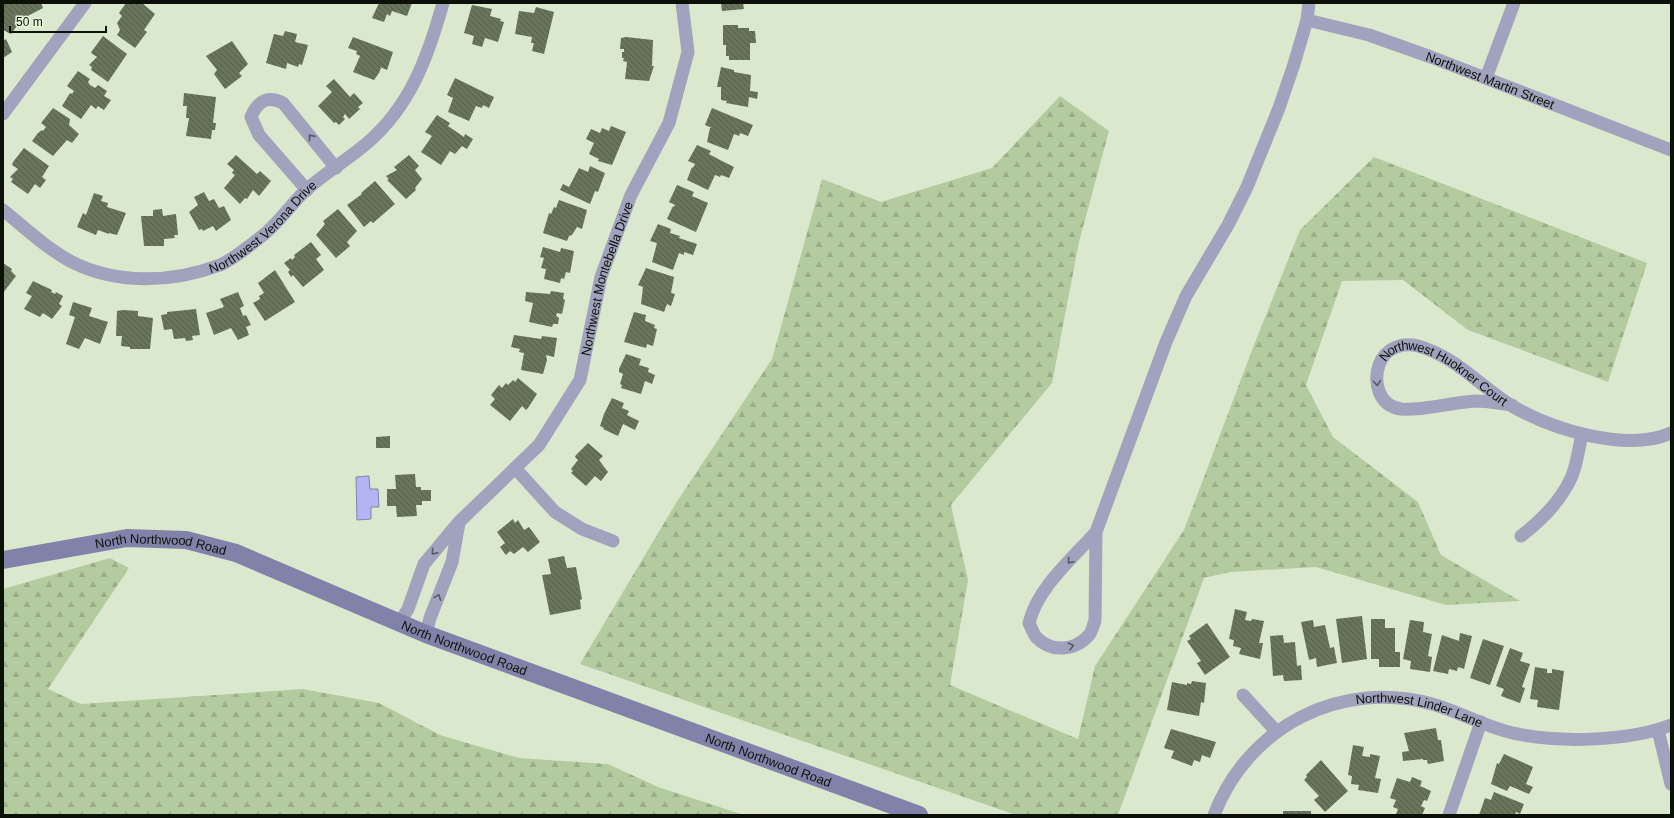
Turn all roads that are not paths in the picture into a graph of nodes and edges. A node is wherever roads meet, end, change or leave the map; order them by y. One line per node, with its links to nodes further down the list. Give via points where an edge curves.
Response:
1 (85, 3): 8 (street)
2 (443, 3): 10 (street, Northwest Verona Drive, via 430,49 414,85 392,118 367,144)
3 (682, 3): 16 (street, Northwest Montebella Drive, via 688,52 669,123 631,195 601,277 580,380 539,445)
4 (1309, 3): 6 (street)
5 (1514, 3): 7 (street)
6 (1307, 20): 7 (street, Northwest Martin Street, via 1369,35); 18 (street, via 1279,108 1246,187 1228,225 1186,296 1166,342)
7 (1486, 78): 9 (street, Northwest Martin Street)
8 (3, 114)
9 (1671, 150)
10 (336, 168): 11 (street, Northwest Verona Drive); 11 (street, one-way to 11, via 283,104 275,99 265,100 256,106 251,117 259,135)
11 (307, 190): 12 (street, Northwest Verona Drive, via 264,235 222,265 177,277 141,280 97,272 71,261 44,245)
12 (3, 210)
13 (1512, 406): 13 (street, Northwest Huokner Court, one-way to 13, via 1449,360 1418,346 1398,345 1386,352 1376,378 1378,392 1386,403 1400,409 1477,401); 15 (street, Northwest Huokner Court, via 1549,423)
14 (1671, 433): 15 (street, Northwest Huokner Court, via 1625,441)
15 (1582, 434): 19 (street, via 1572,476 1557,503 1535,526)
16 (515, 468): 17 (street, Northwest Montebella Drive); 20 (street, via 554,512 582,529)
17 (460, 522): 22 (street, Northwest Montebella Drive, one-way to 22, via 424,564 408,609); 23 (street, one-way to 17, via 452,562)
18 (1096, 532): 18 (street, one-way to 18, via 1046,589 1033,609 1029,623 1036,637 1060,649 1077,645 1090,634 1095,621)
19 (1521, 536)
20 (613, 542)
21 (3, 560): 22 (street, North Northwood Road, via 127,538 186,540 236,553)
22 (399, 623): 23 (street, North Northwood Road)
23 (426, 634): 30 (street, North Northwood Road)
24 (1242, 695): 28 (street)
25 (1482, 722): 27 (street, Northwest Linder Lane, via 1518,734 1559,738 1605,739); 28 (street, Northwest Linder Lane, via 1433,704 1398,697 1367,698 1337,703 1306,714); 32 (street)
26 (1671, 725): 27 (street, Northwest Linder Lane)
27 (1658, 730): 29 (street)
28 (1276, 731): 31 (street, Northwest Linder Lane, via 1249,755 1232,780)
29 (1671, 784)
30 (919, 815)
31 (1214, 815)
32 (1449, 815)

